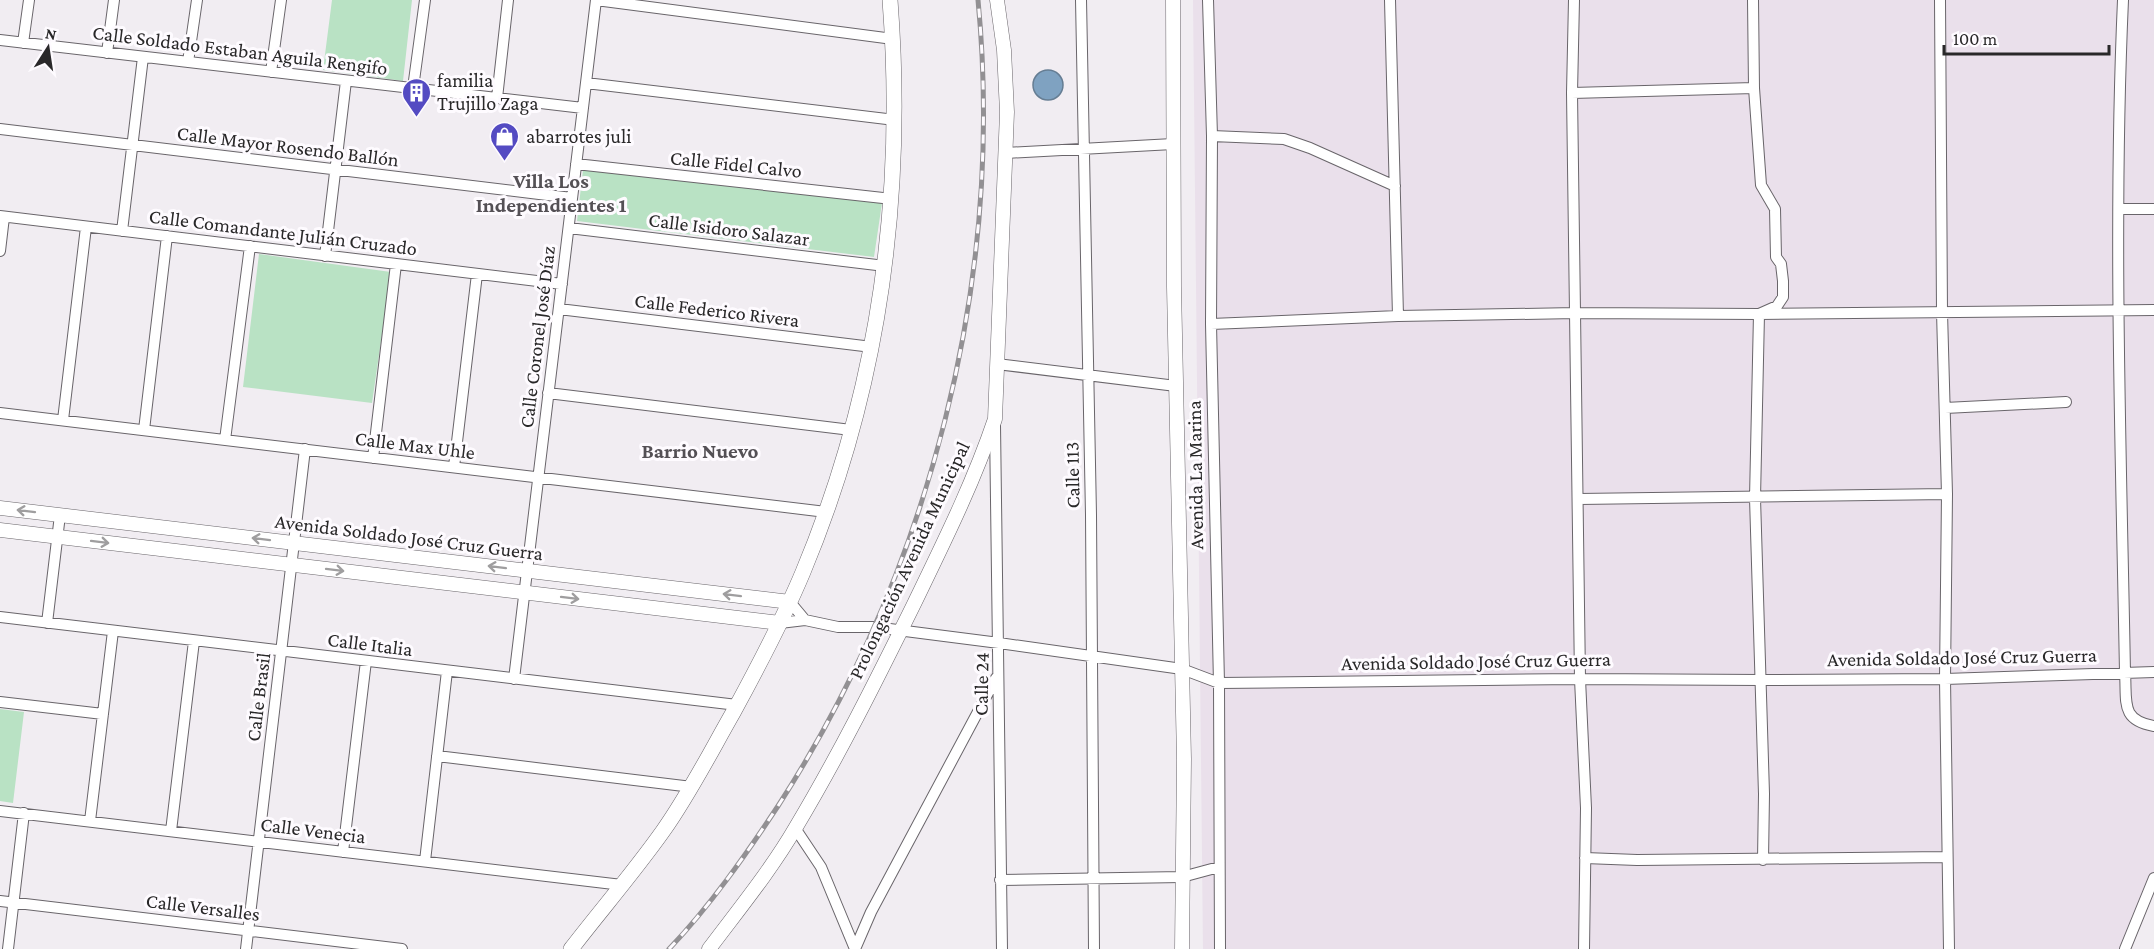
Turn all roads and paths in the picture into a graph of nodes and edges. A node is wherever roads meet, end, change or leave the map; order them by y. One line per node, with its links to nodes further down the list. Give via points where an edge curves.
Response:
1 (29, 0): 20 (street)
2 (114, 0): 21 (street)
3 (197, 0): 23 (street)
4 (281, 0): 24 (street)
5 (424, 0): 27 (street)
6 (508, 0): 30 (street)
7 (596, 0): 18 (street); 26 (street, Calle Coronel José Díaz)
8 (890, 0): 18 (main road)
9 (997, 0): 38 (street, Prolongación Avenida Municipal, via 1004,50)
10 (1082, 0): 37 (street, Calle 113)
11 (1173, 0): 35 (street, Avenida La Marina)
12 (1208, 0): 34 (street, Avenida La Marina)
13 (1390, 0): 41 (street)
14 (1574, 0): 29 (street)
15 (1753, 0): 28 (street)
16 (1940, 0): 61 (street)
17 (2123, 0): 44 (street)
18 (893, 39): 32 (main road)
19 (0, 40): 20 (street, Calle Soldado Estaban Aguila Rengifo)
20 (23, 43): 21 (street, Calle Soldado Estaban Aguila Rengifo)
21 (107, 53): 22 (street, Calle Soldado Estaban Aguila Rengifo)
22 (143, 57): 23 (street, Calle Soldado Estaban Aguila Rengifo); 36 (street)
23 (188, 62): 24 (street, Calle Soldado Estaban Aguila Rengifo)
24 (271, 72): 25 (street, Calle Soldado Estaban Aguila Rengifo)
25 (346, 81): 27 (street, Calle Soldado Estaban Aguila Rengifo); 40 (street)
26 (586, 83): 31 (street, Calle Coronel José Díaz); 32 (street)
27 (413, 88): 30 (street, Calle Soldado Estaban Aguila Rengifo)
28 (1754, 88): 29 (street); 63 (street, via 1761,185 1775,210 1776,257 1783,281 1783,297 1777,306)
29 (1572, 93): 62 (street)
30 (496, 98): 31 (street, Calle Soldado Estaban Aguila Rengifo)
31 (583, 108): 39 (street, Calle Coronel José Díaz)
32 (895, 120): 43 (main road)
33 (0, 129): 36 (street, Calle Mayor Rosendo Ballón)
34 (1212, 136): 41 (street, via 1284,139); 65 (street, Avenida La Marina)
35 (1173, 144): 37 (street); 69 (street, Avenida La Marina)
36 (132, 145): 40 (street, Calle Mayor Rosendo Ballón); 49 (street)
37 (1086, 148): 38 (street); 68 (street, Calle 113)
38 (1006, 153): 67 (street, Prolongación Avenida Municipal)
39 (576, 164): 42 (street, Calle Coronel José Díaz); 43 (street, Calle Fidel Calvo)
40 (336, 170): 42 (street, Calle Mayor Rosendo Ballón); 53 (street)
41 (1395, 186): 64 (street)
42 (572, 198): 48 (street, Calle Coronel José Díaz)
43 (892, 200): 55 (main road)
44 (2119, 209): 45 (street); 59 (street)
45 (2154, 209)
46 (2, 216): 47 (street, Calle Comandante Julián Cruzado); 52 (street)
47 (86, 226): 49 (street, Calle Comandante Julián Cruzado); 75 (street)
48 (568, 228): 55 (street, Calle Isidoro Salazar); 57 (street, Calle Coronel José Díaz)
49 (122, 231): 50 (street, Calle Comandante Julián Cruzado)
50 (167, 236): 51 (street, Calle Comandante Julián Cruzado); 76 (street)
51 (250, 246): 53 (street, Calle Comandante Julián Cruzado); 78 (street)
52 (0, 251)
53 (325, 255): 54 (street, Calle Comandante Julián Cruzado)
54 (396, 264): 56 (street, Calle Comandante Julián Cruzado); 80 (street)
55 (885, 266): 66 (main road)
56 (477, 274): 57 (street, Calle Comandante Julián Cruzado); 81 (street)
57 (562, 284): 58 (street, Calle Coronel José Díaz)
58 (559, 309): 66 (street, Calle Federico Rivera); 70 (street, Calle Coronel José Díaz)
59 (2119, 310): 60 (street); 61 (street); 110 (street)
60 (2154, 310)
61 (1942, 312): 63 (street); 72 (street)
62 (1576, 313): 63 (street); 64 (street); 85 (street)
63 (1759, 314): 84 (street)
64 (1398, 316): 65 (street)
65 (1211, 324): 116 (street, Avenida La Marina)
66 (872, 347): 77 (main road)
67 (997, 364): 68 (street); 74 (street, Prolongación Avenida Municipal)
68 (1087, 375): 69 (street); 105 (street, Calle 113)
69 (1176, 386): 107 (street, Avenida La Marina)
70 (548, 393): 77 (street); 82 (street, Calle Coronel José Díaz)
71 (2066, 402): 72 (street)
72 (1945, 408): 83 (street)
73 (0, 413): 75 (street, Calle Max Uhle)
74 (995, 419): 101 (street, Prolongación Avenida Municipal, via 981,462); 103 (street, Calle 24)
75 (63, 420): 76 (street, Calle Max Uhle)
76 (144, 430): 78 (street, Calle Max Uhle)
77 (851, 430): 87 (main road)
78 (225, 440): 79 (street, Calle Max Uhle)
79 (305, 449): 80 (street, Calle Max Uhle); 91 (street, Calle Brasil)
80 (373, 458): 81 (street, Calle Max Uhle)
81 (454, 467): 82 (street, Calle Max Uhle)
82 (538, 478): 87 (street, Calle Max Uhle); 93 (street, Calle Coronel José Díaz)
83 (1947, 494): 84 (street); 114 (street)
84 (1755, 498): 85 (street); 115 (street)
85 (1579, 499): 113 (street)
86 (0, 508): 88 (street, Avenida Soldado José Cruz Guerra, one-way to 86)
87 (825, 512): 95 (main road)
88 (60, 515): 90 (street); 91 (street, Avenida Soldado José Cruz Guerra, one-way to 88)
89 (0, 530): 90 (street, Avenida Soldado José Cruz Guerra)
90 (57, 537): 92 (street, Avenida Soldado José Cruz Guerra, one-way to 92); 98 (street)
91 (294, 543): 92 (street, Calle Brasil); 93 (street, Avenida Soldado José Cruz Guerra, one-way to 91)
92 (292, 565): 94 (street, Avenida Soldado José Cruz Guerra, one-way to 94); 104 (street, Calle Brasil)
93 (527, 570): 94 (street, Calle Coronel José Díaz); 95 (street, Avenida Soldado José Cruz Guerra, one-way to 93)
94 (524, 592): 99 (street, Avenida Soldado José Cruz Guerra, one-way to 99); 112 (street, Calle Coronel José Díaz)
95 (790, 602): 97 (street); 99 (main road)
96 (0, 618): 98 (street, Calle Italia)
97 (805, 620): 99 (street, Avenida Soldado José Cruz Guerra); 101 (street, Avenida Soldado José Cruz Guerra, via 838,627)
98 (47, 623): 100 (street, Calle Italia)
99 (780, 623): 118 (main road)
100 (113, 631): 102 (street, Calle Italia); 119 (street)
101 (901, 631): 103 (street, Avenida Soldado José Cruz Guerra); 126 (street, Prolongación Avenida Municipal)
102 (194, 641): 104 (street, Calle Italia); 127 (street)
103 (999, 643): 105 (street, Avenida Soldado José Cruz Guerra); 111 (street, Calle 24)
104 (281, 651): 106 (street, Calle Italia); 128 (street, Calle Brasil)
105 (1092, 657): 107 (street, Avenida Soldado José Cruz Guerra); 138 (street, Calle 113)
106 (366, 661): 108 (street, Calle Italia); 129 (street)
107 (1182, 669): 116 (street, Avenida Soldado José Cruz Guerra); 135 (street, Avenida La Marina)
108 (447, 671): 112 (street, Calle Italia); 121 (street)
109 (2154, 672): 110 (street, Avenida Soldado José Cruz Guerra)
110 (2125, 673): 114 (street, Avenida Soldado José Cruz Guerra); 120 (street, via 2128,713 2140,724)
111 (998, 675): 137 (street, Calle 24); 149 (street)
112 (514, 679): 118 (street, Calle Italia)
113 (1580, 679): 115 (street, Avenida Soldado José Cruz Guerra); 116 (street, Avenida Soldado José Cruz Guerra); 131 (street)
114 (1945, 679): 115 (street, Avenida Soldado José Cruz Guerra); 130 (street)
115 (1761, 680): 132 (street)
116 (1219, 683): 134 (street, Avenida La Marina)
117 (0, 702): 119 (street)
118 (737, 705): 122 (main road)
119 (103, 714): 125 (street)
120 (2154, 726)
121 (437, 756): 122 (street); 133 (street)
122 (692, 787): 139 (main road)
123 (0, 811): 124 (street, Calle Venecia)
124 (24, 813): 125 (street, Calle Venecia); 141 (street)
125 (90, 821): 127 (street, Calle Venecia)
126 (795, 828): 148 (street, Prolongación Avenida Municipal); 149 (street, via 822,867)
127 (171, 831): 128 (street, Calle Venecia)
128 (259, 842): 129 (street, Calle Venecia); 142 (street, Calle Brasil)
129 (343, 852): 133 (street, Calle Venecia)
130 (1947, 857): 132 (street); 155 (street)
131 (1585, 858): 132 (street); 154 (street)
132 (1763, 860)
133 (425, 861): 139 (street, Calle Venecia)
134 (1219, 867): 135 (street); 153 (street, Avenida La Marina)
135 (1182, 877): 138 (street); 152 (street, Avenida La Marina)
136 (2154, 878): 156 (street)
137 (1000, 880): 138 (street); 150 (street, Calle 24)
138 (1092, 880): 151 (street, Calle 113)
139 (622, 885): 147 (main road)
140 (0, 901): 141 (street, Calle Versalles)
141 (13, 903): 142 (street, Calle Versalles); 144 (street)
142 (248, 931): 143 (street, Calle Versalles); 145 (street, Calle Brasil)
143 (334, 945): 146 (street, Calle Versalles)
144 (8, 949)
145 (246, 949)
146 (402, 949)
147 (571, 949)
148 (709, 949)
149 (855, 949)
150 (1002, 949)
151 (1094, 949)
152 (1182, 949)
153 (1220, 949)
154 (1584, 949)
155 (1949, 949)
156 (2125, 949)

